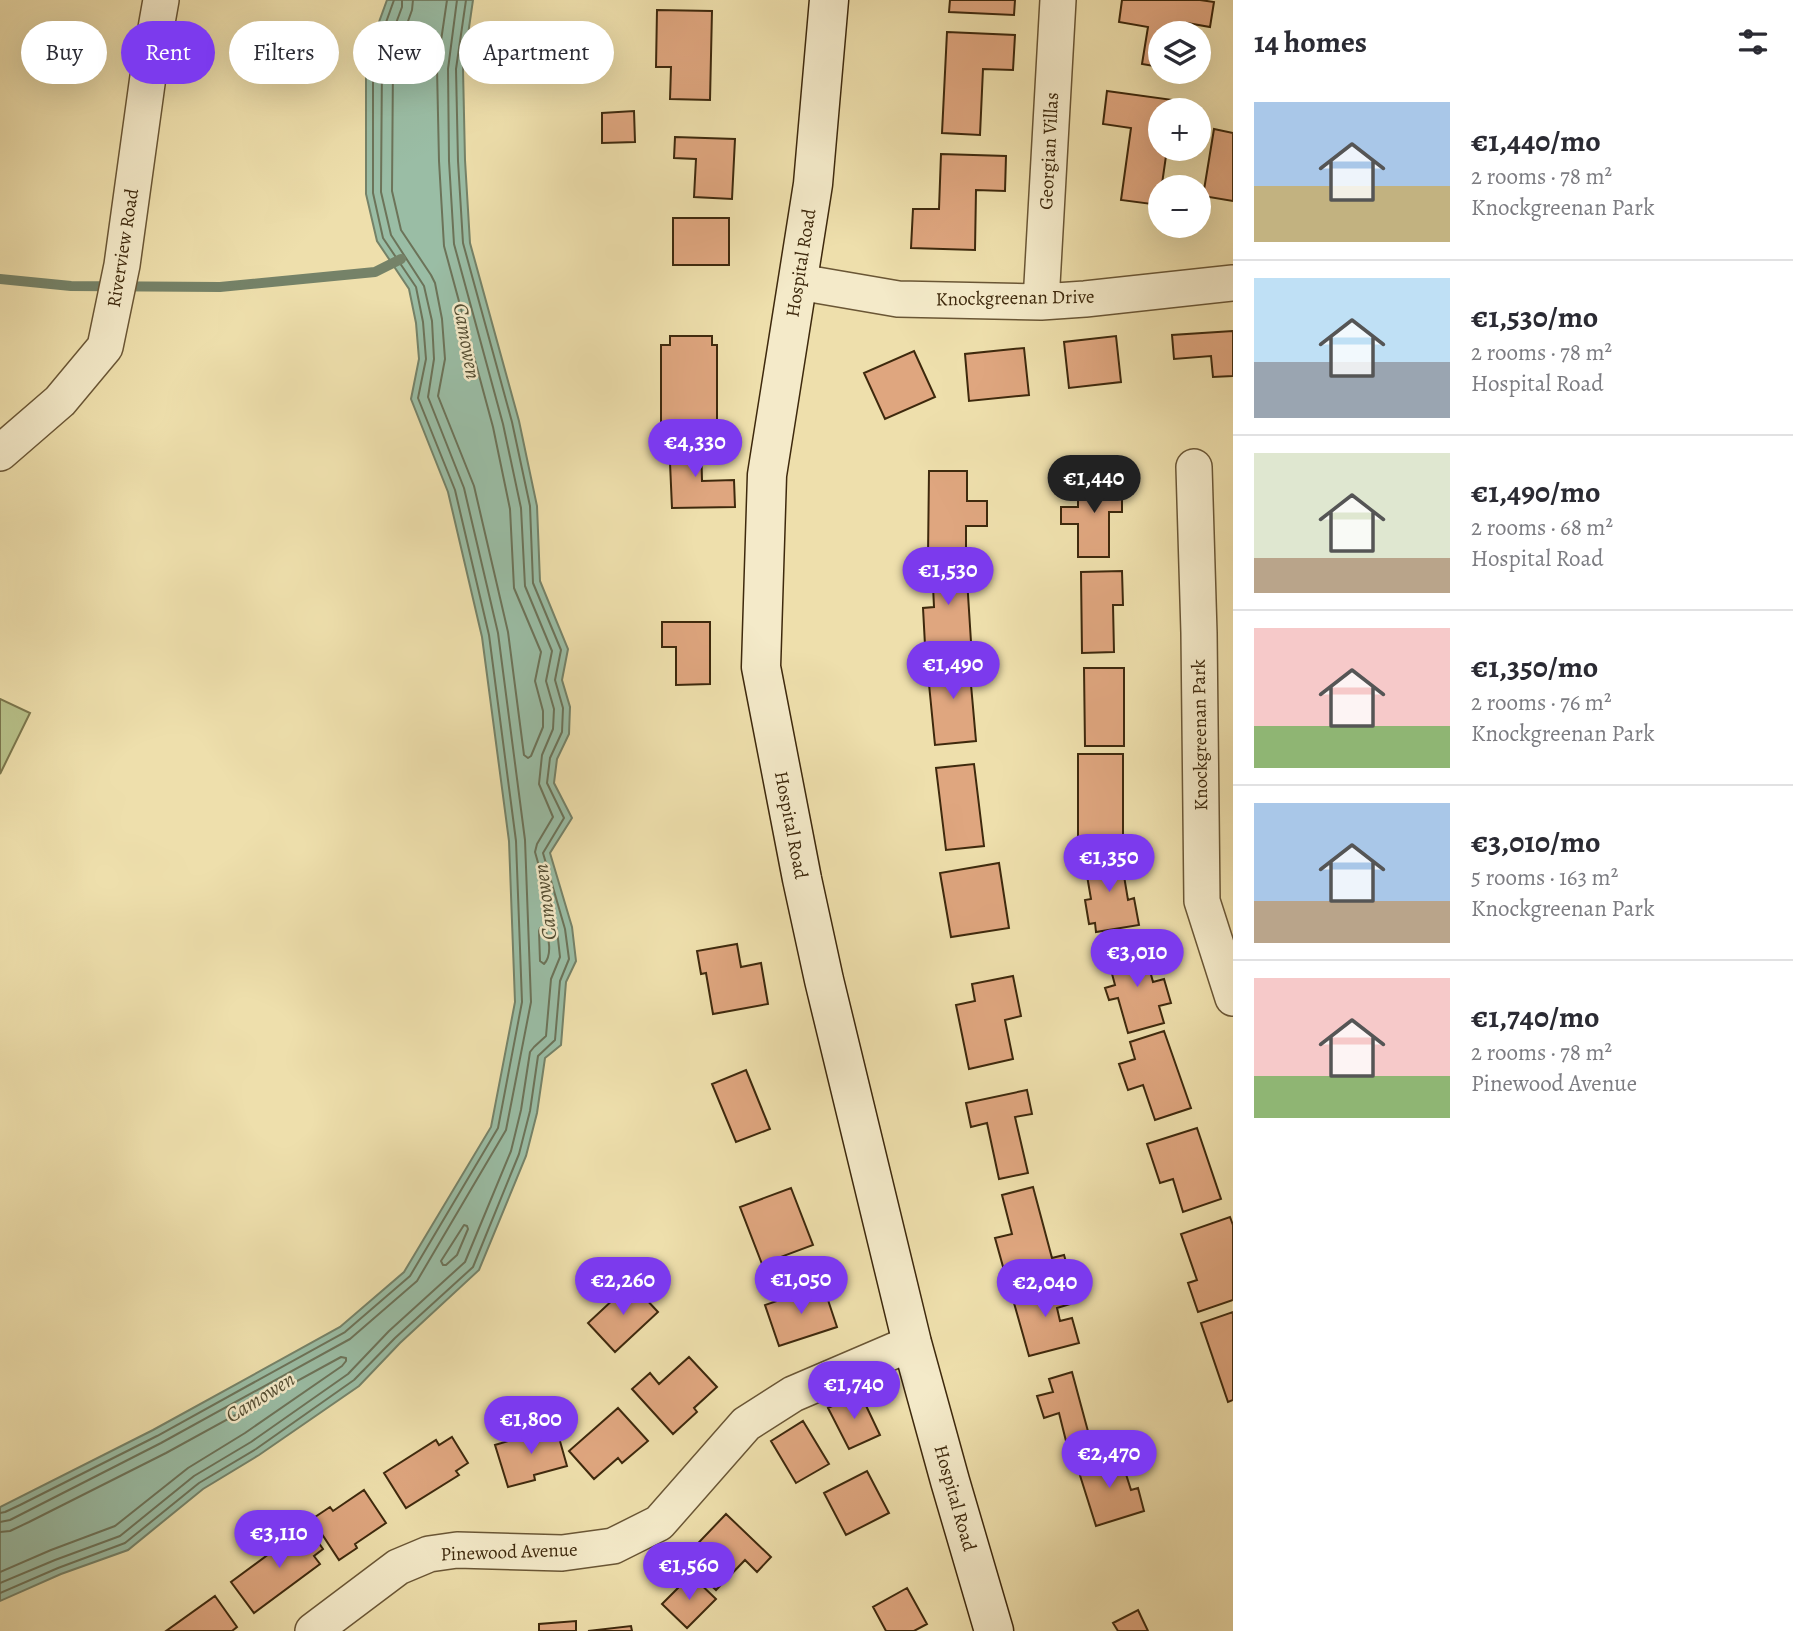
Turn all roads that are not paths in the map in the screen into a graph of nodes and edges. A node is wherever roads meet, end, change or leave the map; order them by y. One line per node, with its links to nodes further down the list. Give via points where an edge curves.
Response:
1 (161, 0): 7 (street, Riverview Road, via 106,347 60,401)
2 (829, 0): 4 (main road, Hospital Road, via 813,184)
3 (1058, 0): 6 (street, Georgian Villas)
4 (799, 282): 6 (street, Knockgreenan Drive, via 898,299); 10 (main road, Hospital Road, via 767,475 761,667 824,980)
5 (1233, 283): 6 (street, Knockgreenan Drive)
6 (1041, 302)
7 (0, 453)
8 (1194, 467): 9 (street, Knockgreenan Park, via 1202,901)
9 (1233, 998)
10 (912, 1343): 11 (street, Pinewood Avenue, via 793,1394 746,1424 659,1523 613,1546 562,1553 457,1550 429,1554 398,1567); 12 (main road, Hospital Road)
11 (313, 1631)
12 (994, 1631)

